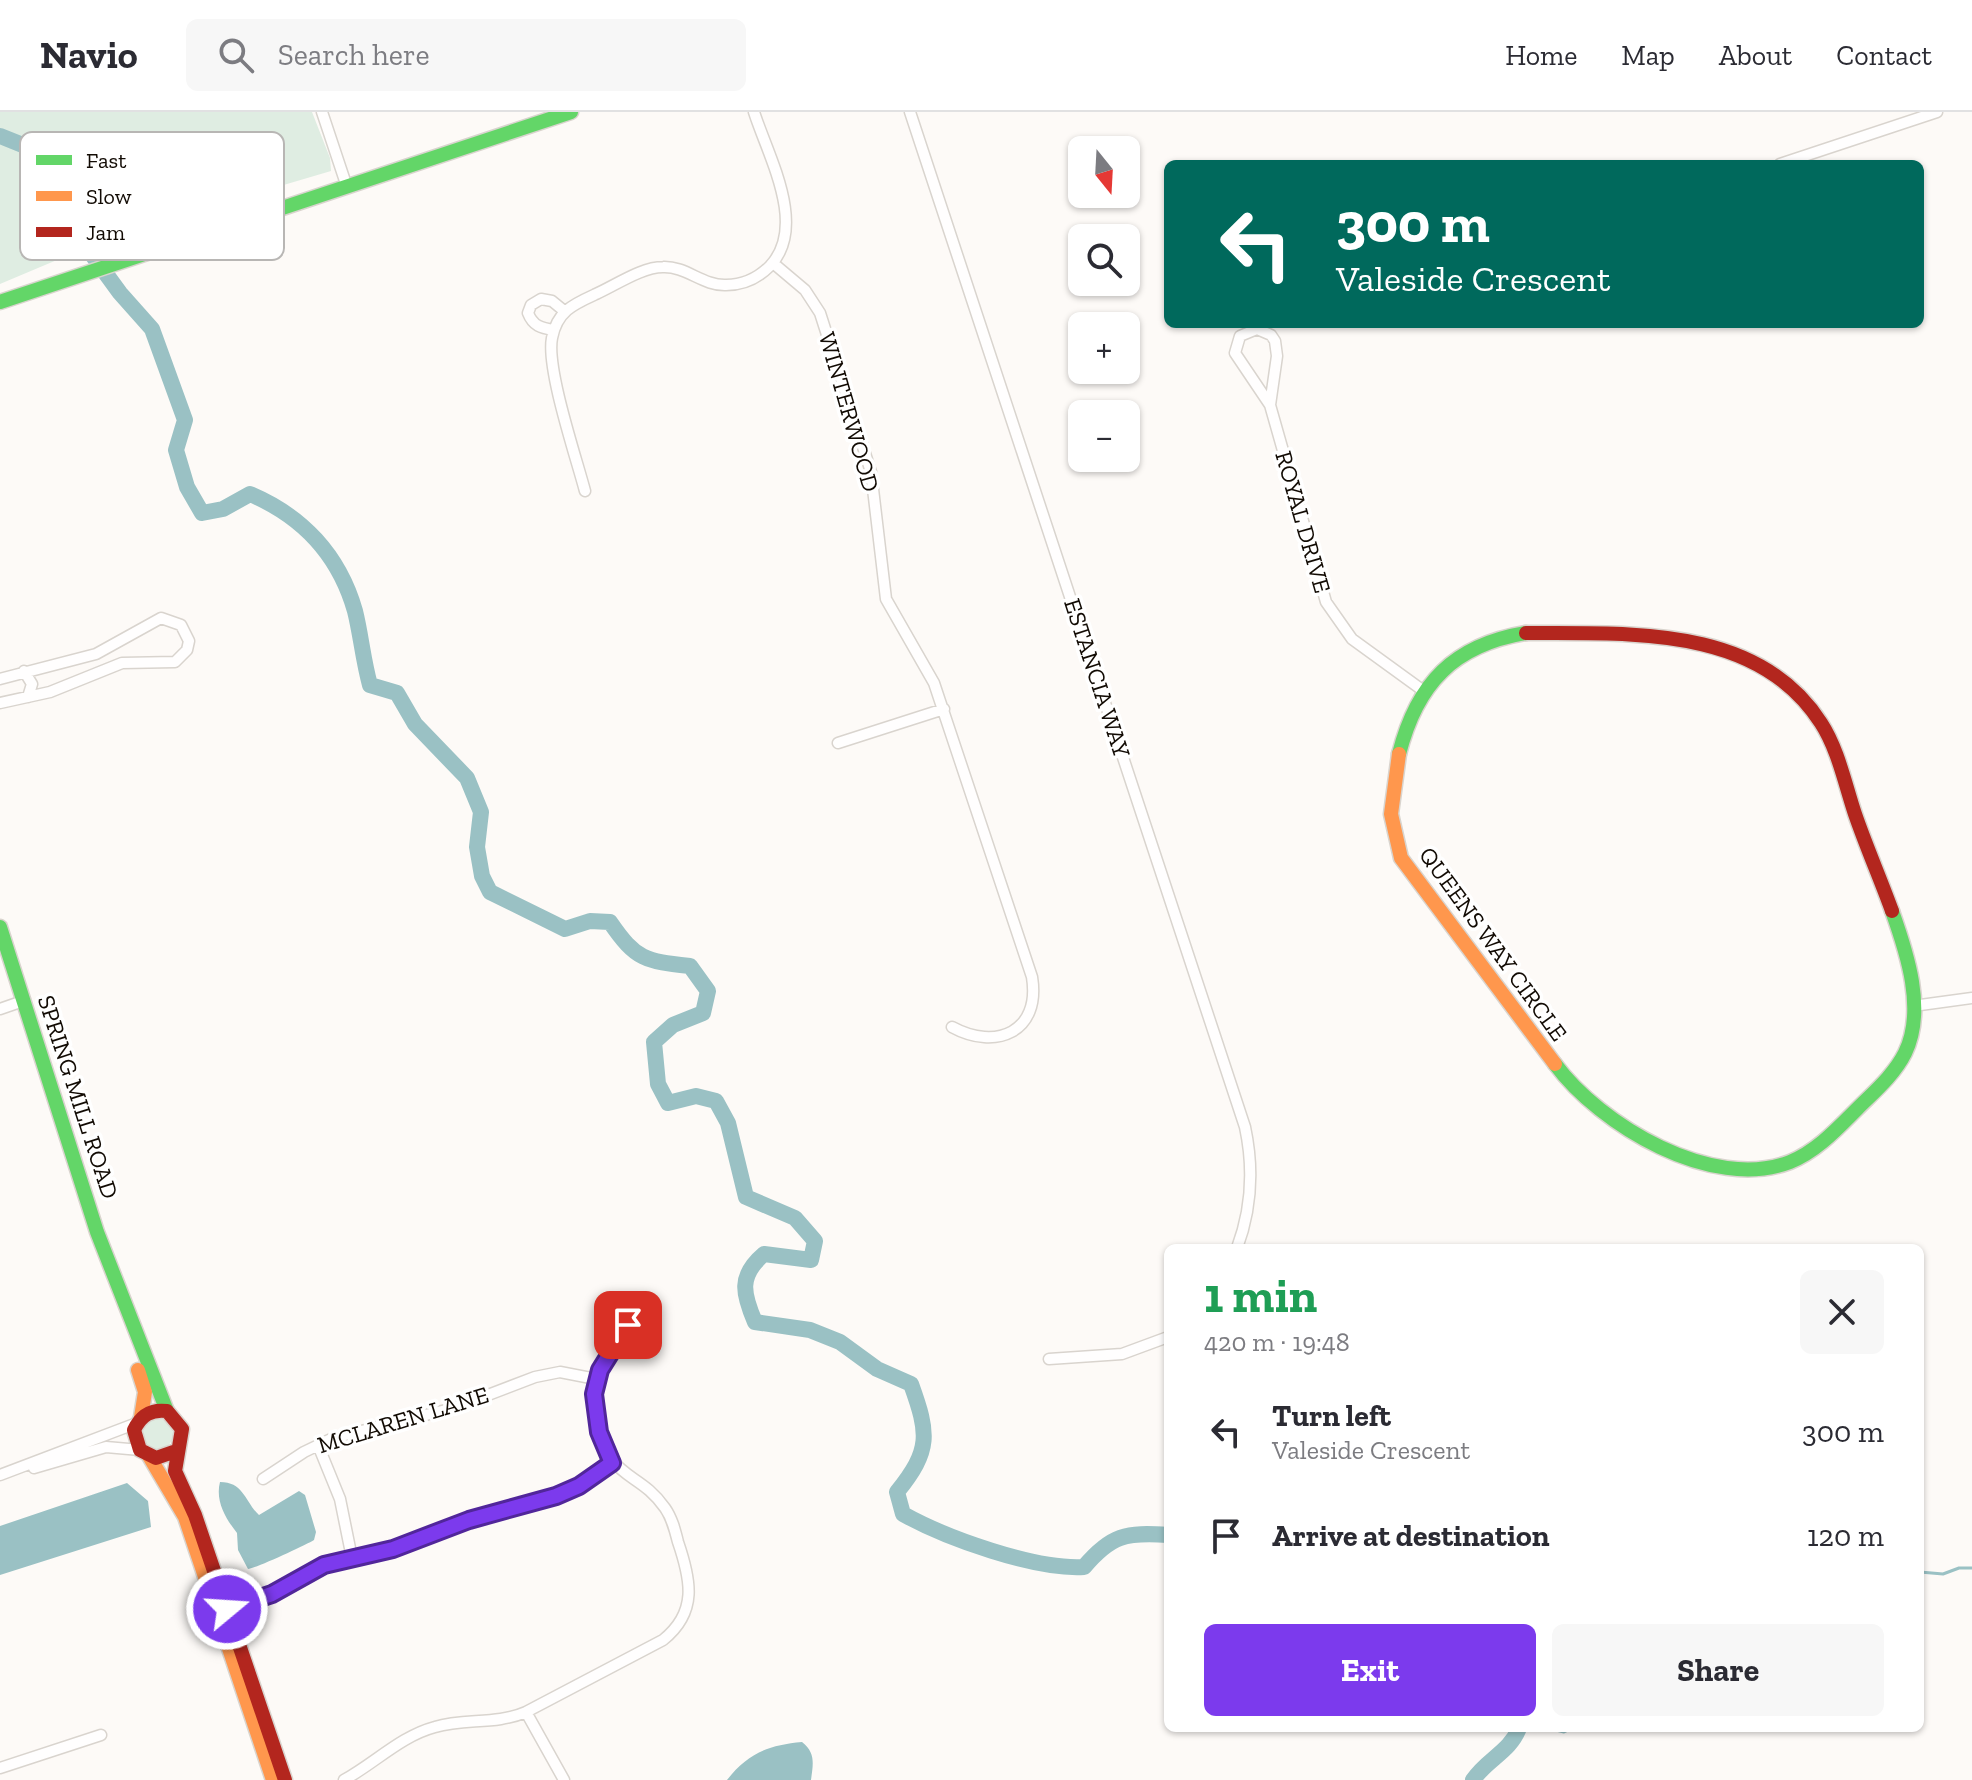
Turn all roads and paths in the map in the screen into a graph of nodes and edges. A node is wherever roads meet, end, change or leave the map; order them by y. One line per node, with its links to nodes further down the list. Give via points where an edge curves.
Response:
1 (322, 112): 7 (street)
2 (571, 112): 7 (street)
3 (754, 112): 10 (street, via 787,220)
4 (910, 112): 29 (street, ESTANCIA WAY, via 1245,1127 1250,1206)
5 (1937, 112): 6 (street)
6 (1792, 160)
7 (347, 187): 8 (street)
8 (284, 208)
9 (126, 260): 11 (street)
10 (773, 263): 12 (street, via 754,278 725,286 673,268 656,268); 21 (street, WINTERWOOD, via 805,290 820,313 871,472 886,599)
11 (0, 302)
12 (563, 310): 13 (street); 13 (street, via 541,299 531,305 528,313 536,326)
13 (554, 330): 15 (street, via 552,361)
14 (1270, 405): 14 (street, ROYAL DRIVE, via 1275,341 1265,331 1252,330 1240,336 1235,353); 18 (street, ROYAL DRIVE, via 1326,602 1352,639)
15 (585, 491)
16 (24, 671): 17 (street); 19 (street, via 32,684); 19 (street, via 96,654 161,618 181,625 189,641 175,662 122,663)
17 (0, 679)
18 (1425, 692): 26 (street, QUEENS WAY CIRCLE, via 1466,650 1495,637 1526,633 1678,638 1721,648 1772,671 1807,702 1828,738 1899,939); 26 (street, QUEENS WAY CIRCLE, via 1401,741 1390,814 1395,845 1533,1038 1600,1114 1690,1157 1738,1167 1779,1165 1815,1148 1892,1072 1909,1044)
19 (28, 697): 20 (street)
20 (0, 703)
21 (944, 709): 22 (street); 28 (street, WINTERWOOD, via 1033,985 1029,1012 1010,1034 988,1039)
22 (838, 743)
23 (0, 927): 25 (street, SPRING MILL ROAD)
24 (1972, 998): 26 (street)
25 (23, 1001): 27 (street); 30 (street, SPRING MILL ROAD)
26 (1913, 1006)
27 (0, 1009)
28 (952, 1027)
29 (1238, 1244)
30 (115, 1281): 35 (street, SPRING MILL ROAD, via 143,1362); 36 (street, SPRING MILL ROAD, via 126,1339 145,1392)
31 (632, 1313): 34 (street, via 623,1339)
32 (1164, 1338): 33 (street, via 1122,1354)
33 (1049, 1359)
34 (596, 1379): 37 (street, MCLAREN LANE, via 548,1373 454,1408); 40 (street, via 595,1418)
35 (167, 1411): 36 (street, via 153,1411); 38 (street, via 182,1429)
36 (139, 1420): 39 (street, via 134,1437); 41 (street)
37 (318, 1445): 42 (street, MCLAREN LANE); 43 (street, via 340,1499)
38 (176, 1451): 39 (street, via 163,1458); 44 (street, via 176,1476 195,1515)
39 (144, 1453): 41 (street, via 106,1447); 44 (street, via 179,1503)
40 (612, 1463): 43 (street, via 556,1496); 45 (street, via 658,1499 668,1514 689,1573 686,1614 663,1640)
41 (2, 1475)
42 (263, 1479)
43 (352, 1558): 44 (street)
44 (222, 1610): 48 (street); 49 (street)
45 (526, 1712): 50 (street, via 508,1720 416,1733); 51 (street)
46 (101, 1735): 47 (street)
47 (0, 1768)
48 (273, 1780)
49 (285, 1780)
50 (344, 1780)
51 (564, 1780)

